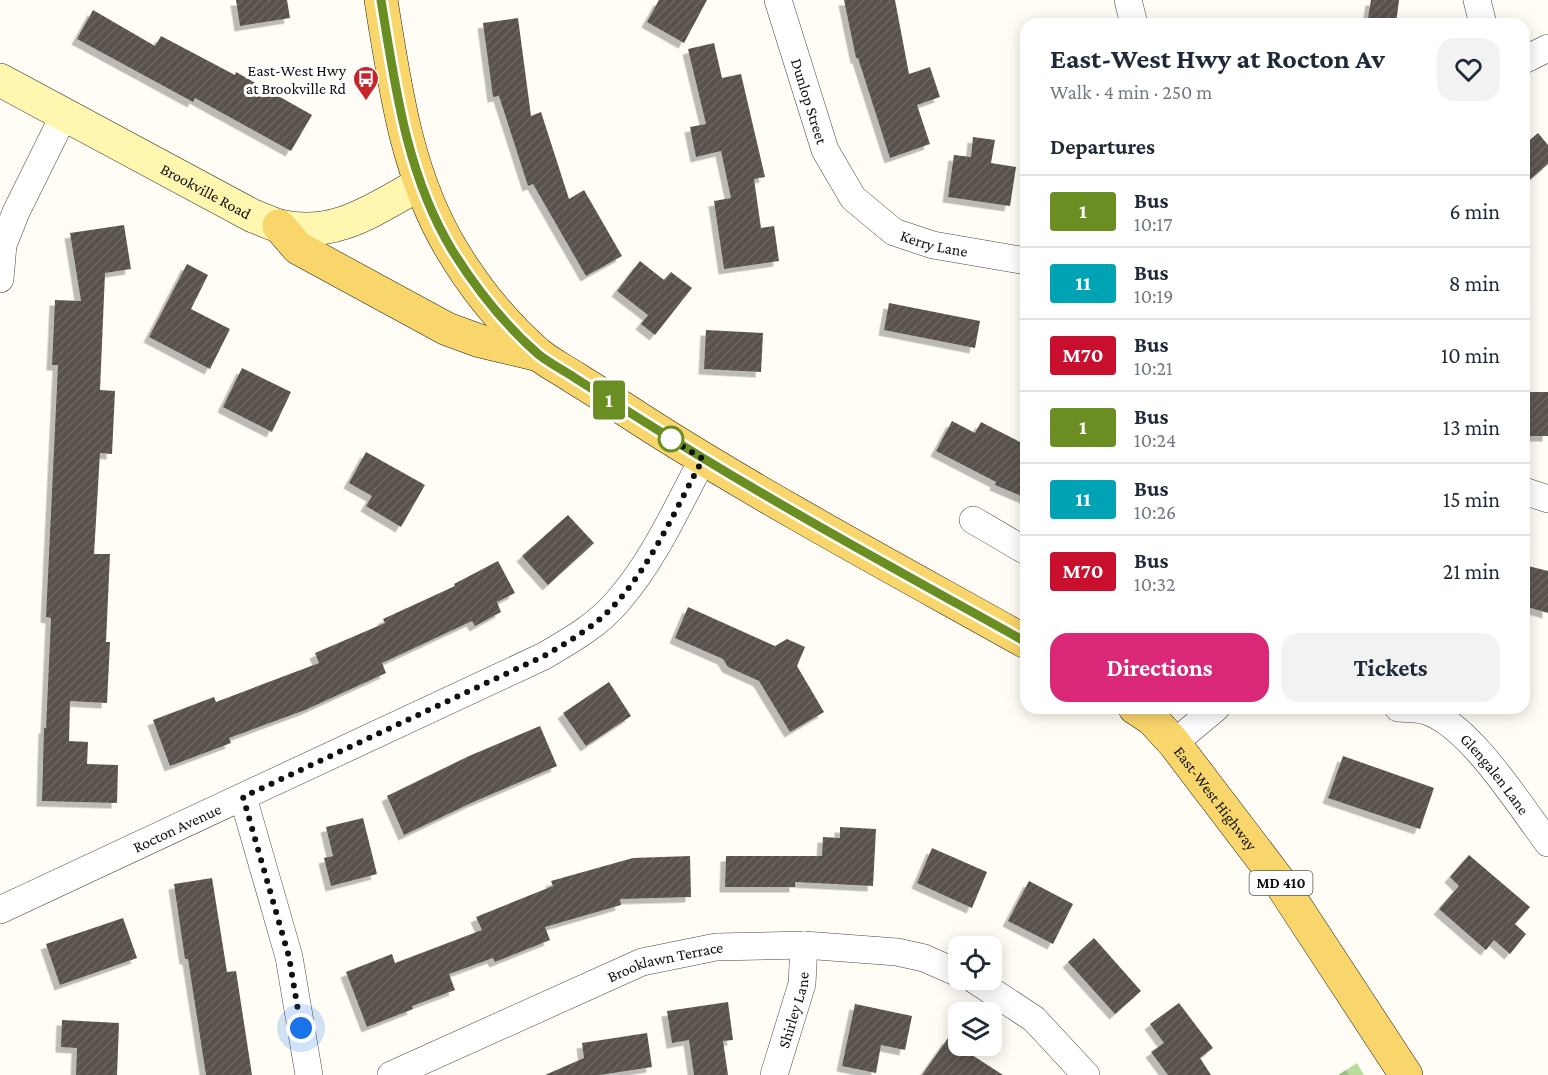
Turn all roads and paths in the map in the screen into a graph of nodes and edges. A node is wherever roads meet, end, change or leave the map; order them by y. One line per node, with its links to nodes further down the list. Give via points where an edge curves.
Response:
1 (381, 0): 11 (main road, via 397,94)
2 (778, 0): 12 (street, Dunlop Street, via 825,150)
3 (1128, 0): 5 (street)
4 (1477, 0): 6 (street)
5 (1132, 18)
6 (1482, 18)
7 (1548, 48): 8 (street)
8 (1530, 57)
9 (0, 80): 10 (main road, Brookville Road)
10 (64, 115): 13 (main road, Brookville Road); 15 (street, via 3,245)
11 (420, 184): 13 (main road, Brookville Road, via 354,220 332,227 306,230); 16 (main road, via 452,250 478,288)
12 (853, 198): 14 (street, Kerry Lane, via 894,231 933,245)
13 (279, 226): 16 (main road, via 298,248 447,329)
14 (1020, 260)
15 (0, 279)
16 (540, 355): 17 (main road)
17 (703, 459): 20 (main road); 25 (street, Rocton Avenue, via 642,569 617,603 584,633 544,656)
18 (973, 520): 19 (street)
19 (1020, 547)
20 (1020, 639)
21 (1144, 714): 24 (main road, East-West Highway / MD 410)
22 (1209, 714): 24 (street)
23 (1431, 714): 26 (street, Glengalen Lane, via 1454,726 1476,748)
24 (1174, 743): 35 (main road, East-West Highway / MD 410, via 1279,881)
25 (243, 797): 27 (street, Rocton Avenue); 31 (street, via 289,957)
26 (1548, 843)
27 (0, 910)
28 (804, 945): 29 (street, Brooklawn Terrace, via 897,952); 32 (street, Brooklawn Terrace, via 716,948 642,962); 33 (street, Shirley Lane, via 802,984)
29 (948, 969)
30 (990, 990): 34 (street, via 1034,1019)
31 (309, 1075)
32 (391, 1075)
33 (774, 1075)
34 (1086, 1075)
35 (1406, 1075)

